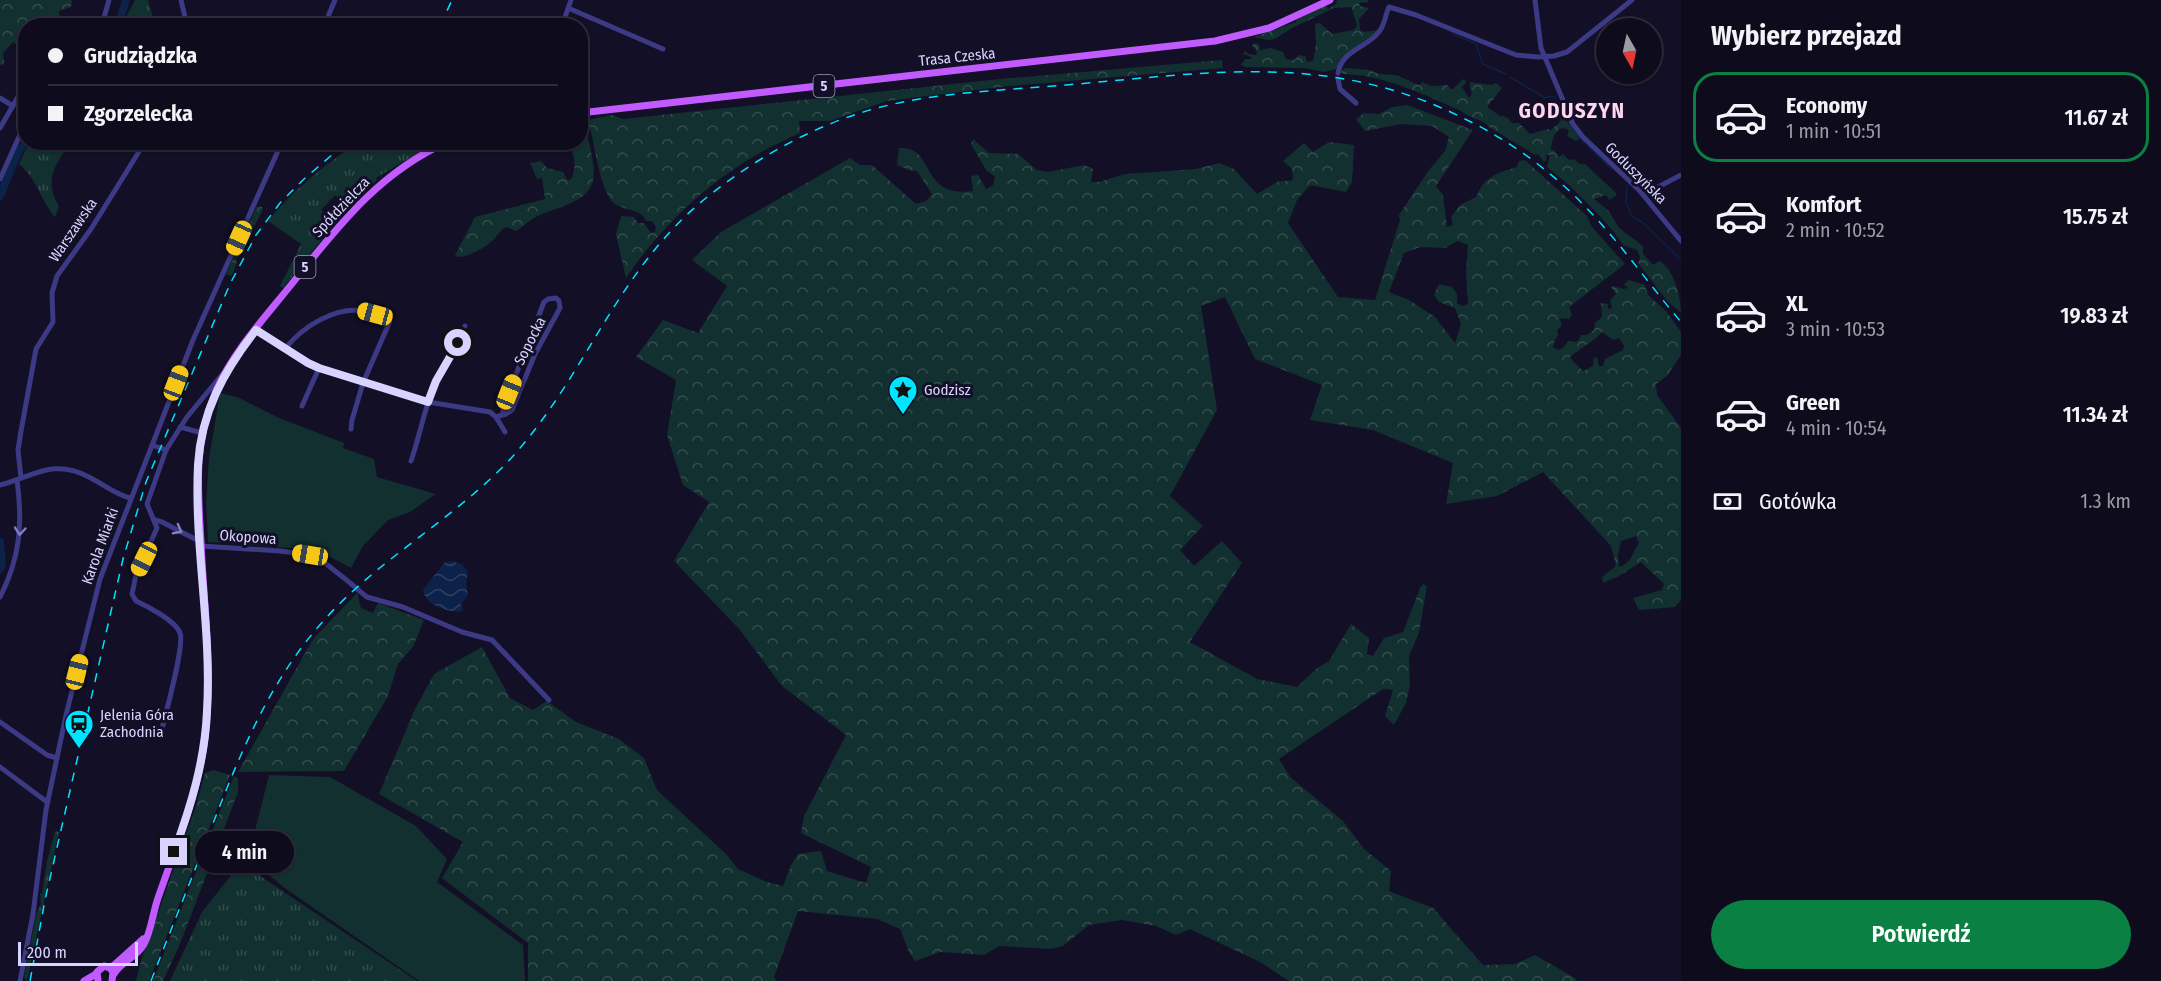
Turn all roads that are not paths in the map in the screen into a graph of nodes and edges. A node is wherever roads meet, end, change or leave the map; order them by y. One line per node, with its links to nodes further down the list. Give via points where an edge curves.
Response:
1 (109, 0): 9 (street)
2 (181, 0): 10 (street)
3 (335, 0): 11 (street)
4 (571, 0): 8 (street)
5 (1330, 0): 20 (main road, Trasa Czeska / 5, via 1269,28 1203,43)
6 (1537, 0): 14 (street, Goduszyńska)
7 (1632, 0): 14 (street, via 1566,52)
8 (568, 8): 12 (street); 13 (street)
9 (104, 18)
10 (185, 18)
11 (328, 18)
12 (565, 18)
13 (663, 49)
14 (1544, 57): 17 (street, via 1516,55 1389,7 1379,32 1350,53 1338,76 1340,89); 28 (street, Goduszyńska, via 1580,133)
15 (18, 97): 18 (street)
16 (2, 100): 18 (street); 19 (street)
17 (1356, 103)
18 (13, 106): 21 (street)
19 (0, 109)
20 (588, 111)
21 (0, 128)
22 (18, 139): 27 (street)
23 (140, 150): 46 (street, Warszawska, via 57,276 52,293 53,322 36,349)
24 (278, 150): 43 (street, Karola Miarki, via 193,340)
25 (432, 150): 31 (main road, Spółdzielcza / 5, via 411,161 368,195)
26 (1681, 175): 28 (street)
27 (0, 179)
28 (1643, 195): 29 (street, Goduszyńska)
29 (1681, 241)
30 (465, 326): 36 (street)
31 (256, 330): 32 (street); 33 (main road, Spółdzielcza / 5)
32 (285, 349): 34 (street); 35 (street, via 315,323 332,315 363,311 390,321)
33 (228, 368): 39 (street); 42 (main road, 5)
34 (319, 368): 35 (street); 37 (street)
35 (363, 383): 36 (street); 40 (street)
36 (428, 402): 38 (street); 45 (street)
37 (302, 406)
38 (499, 416): 38 (street, Sopocka, via 544,302 556,298 560,305 553,323 535,354 512,410); 41 (street)
39 (180, 427): 42 (street); 44 (street)
40 (351, 429)
41 (505, 432)
42 (202, 433): 50 (main road, via 197,478)
43 (152, 445): 44 (street); 48 (street, Karola Miarki)
44 (166, 450): 49 (street, via 147,504)
45 (411, 461)
46 (16, 480): 47 (street); 48 (street, via 55,468 70,468); 51 (street, Warszawska, one-way to 51, via 21,514 18,553)
47 (0, 485)
48 (130, 498): 55 (street, Karola Miarki, via 96,591)
49 (155, 520): 50 (street, Okopowa, one-way to 50); 54 (street, via 157,528 132,594 136,601 176,626 181,634)
50 (201, 543): 52 (street, Okopowa, via 320,559 367,597 492,640); 58 (main road, via 208,678 204,745 189,810)
51 (0, 597)
52 (549, 700)
53 (0, 722): 55 (street)
54 (161, 733)
55 (57, 758): 57 (street, Karola Miarki)
56 (0, 767): 57 (street)
57 (47, 802): 62 (street, Karola Miarki)
58 (148, 929): 59 (main road, via 138,946); 61 (main road, via 140,950)
59 (107, 967): 60 (main road, via 100,968); 61 (main road)
60 (97, 977): 63 (main road)
61 (113, 979)
62 (20, 981)
63 (84, 981)

